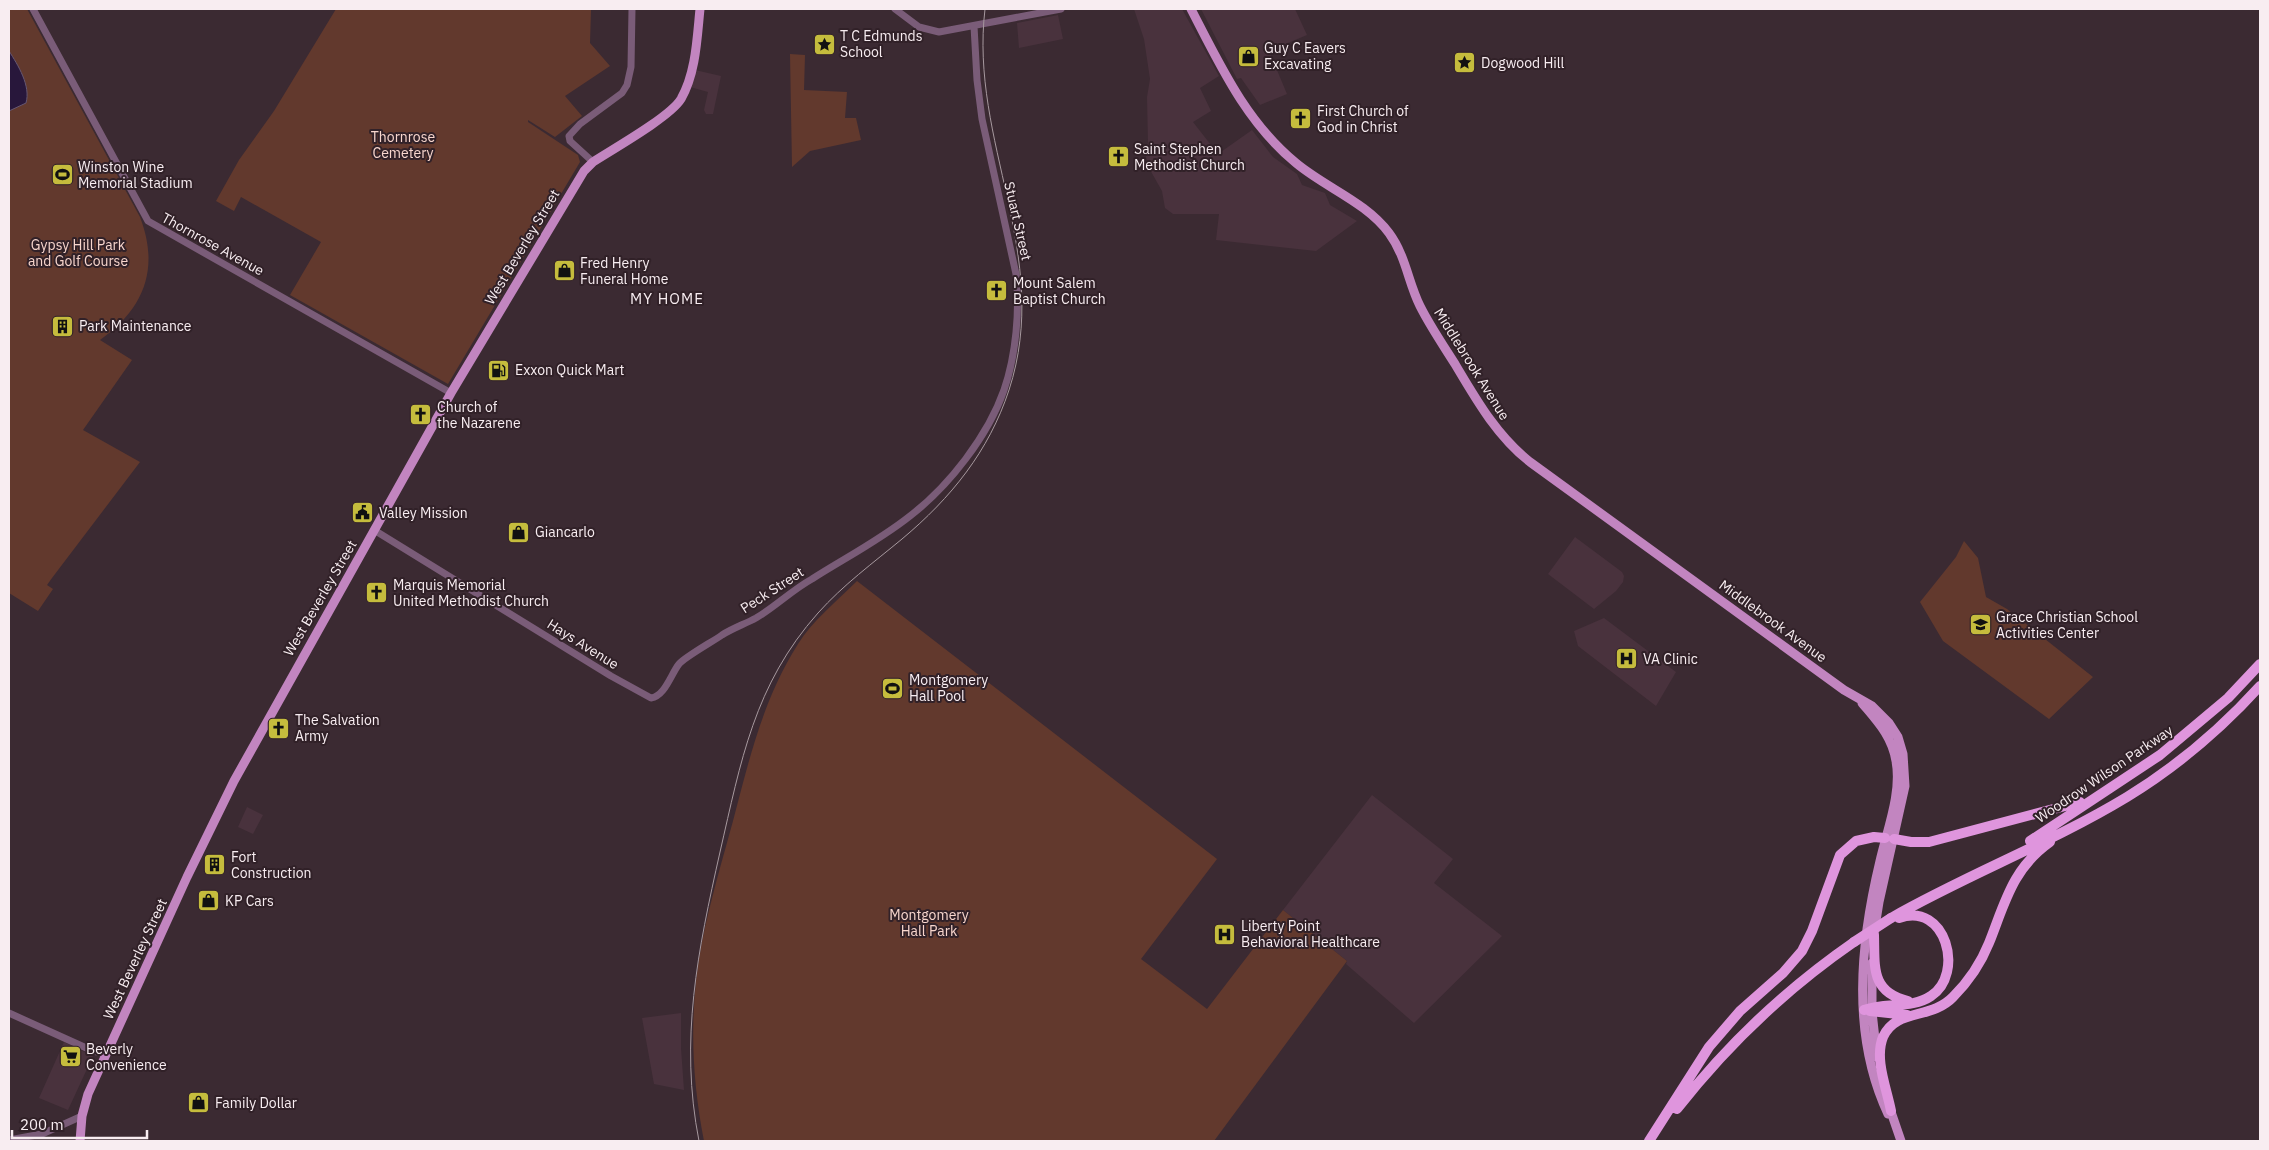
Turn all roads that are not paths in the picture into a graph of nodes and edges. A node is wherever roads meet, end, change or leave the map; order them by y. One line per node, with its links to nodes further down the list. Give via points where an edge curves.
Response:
1 (33, 9): 9 (street, Thornrose Avenue, via 148,221)
2 (632, 9): 8 (street, via 628,85 569,135 570,141)
3 (700, 9): 8 (main road, West Beverley Street, via 692,66 680,99 669,112)
4 (895, 9): 7 (street, via 929,31 944,32)
5 (1061, 9): 7 (street)
6 (1191, 9): 15 (main road, Middlebrook Avenue, via 1236,94 1265,134 1296,164 1366,210 1389,233 1404,260 1420,308 1480,406 1507,442 1634,539)
7 (974, 26): 11 (street, Stuart Street, via 976,80 982,119 1016,274 1015,326 1007,380 990,419 949,479 911,515)
8 (593, 162): 9 (main road, West Beverley Street, via 578,181)
9 (451, 393): 10 (main road, West Beverley Street)
10 (374, 530): 14 (street, Hays Avenue); 26 (main road, West Beverley Street, via 234,781)
11 (839, 562): 14 (street, Peck Street, via 757,618 683,659 660,694)
12 (2260, 664): 16 (highway, Woodrow Wilson Parkway, via 2188,733)
13 (2260, 686): 17 (highway, Woodrow Wilson Parkway, via 2196,747)
14 (651, 698)
15 (1860, 701): 18 (main road, Middlebrook Avenue, via 1885,730 1896,761 1897,785); 18 (main road, Middlebrook Avenue, via 1883,716 1901,745 1905,762 1905,786 1897,825)
16 (2115, 786): 18 (highway, via 2077,804 1930,842); 19 (highway, Woodrow Wilson Parkway)
17 (2111, 806): 19 (highway, Woodrow Wilson Parkway); 25 (highway, via 2036,853 2012,885 1989,944 1968,979 1943,1005 1927,1013)
18 (1889, 838): 21 (main road); 23 (main road, Middlebrook Avenue, via 1875,882 1864,939); 31 (highway, via 1856,841 1840,855 1802,951 1783,973 1740,1011 1709,1047)
19 (2002, 860): 20 (highway, Woodrow Wilson Parkway, via 1937,892)
20 (1891, 920): 22 (highway, via 1919,916 1936,925 1945,940 1948,956 1944,980 1930,997); 32 (highway, bridge, via 1837,954 1782,997 1741,1035)
21 (1874, 935): 22 (highway, via 1875,972 1879,982 1889,994); 23 (main road)
22 (1911, 1002): 23 (highway)
23 (1869, 1009): 25 (highway); 27 (main road, via 1879,1071); 33 (main road, via 1867,1046 1873,1078)
24 (9, 1013): 26 (street)
25 (1913, 1015): 27 (highway, via 1891,1026 1881,1044)
26 (106, 1054): 28 (main road, West Beverley Street)
27 (1890, 1111): 33 (main road)
28 (82, 1116): 29 (street, via 42,1134); 30 (main road, West Beverley Street)
29 (9, 1140)
30 (80, 1141)
31 (1649, 1141)
32 (1653, 1141)
33 (1901, 1141)

